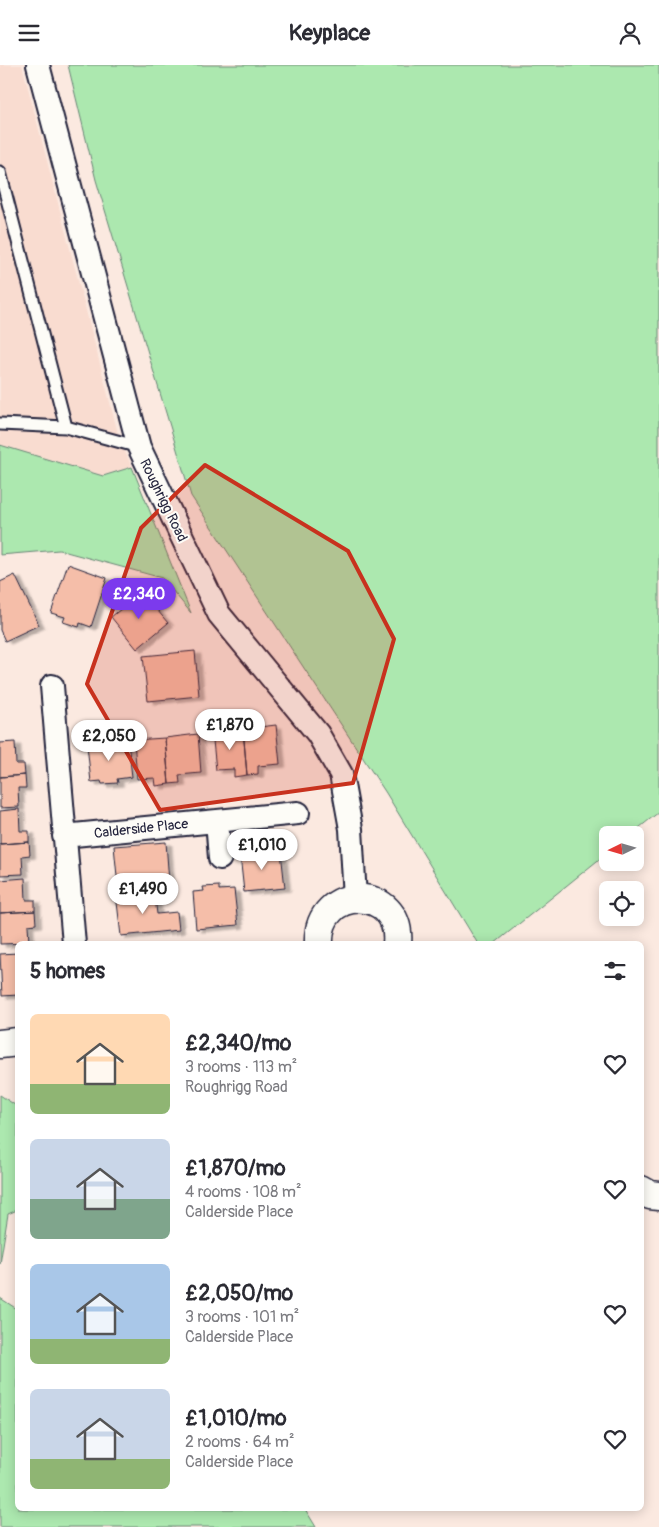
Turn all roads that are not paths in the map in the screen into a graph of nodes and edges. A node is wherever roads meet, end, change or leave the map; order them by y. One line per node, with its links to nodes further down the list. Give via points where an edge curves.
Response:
1 (38, 65): 5 (street, Roughrigg Road)
2 (0, 172): 4 (lane)
3 (0, 424): 4 (lane)
4 (66, 427): 5 (lane)
5 (138, 447): 11 (street, Roughrigg Road, via 219,614 318,734 341,774 352,829)
6 (52, 686): 9 (street)
7 (298, 813): 8 (street, Calderside Place)
8 (217, 821): 9 (street, Calderside Place); 10 (street)
9 (64, 836): 12 (street)
10 (220, 858)
11 (355, 898): 13 (street, via 334,906 323,918); 14 (street, via 370,899 390,913 398,933)
12 (74, 941)
13 (319, 941)
14 (397, 941)
15 (15, 1042): 16 (street)
16 (0, 1044)
17 (644, 1192): 18 (street)
18 (659, 1196)

